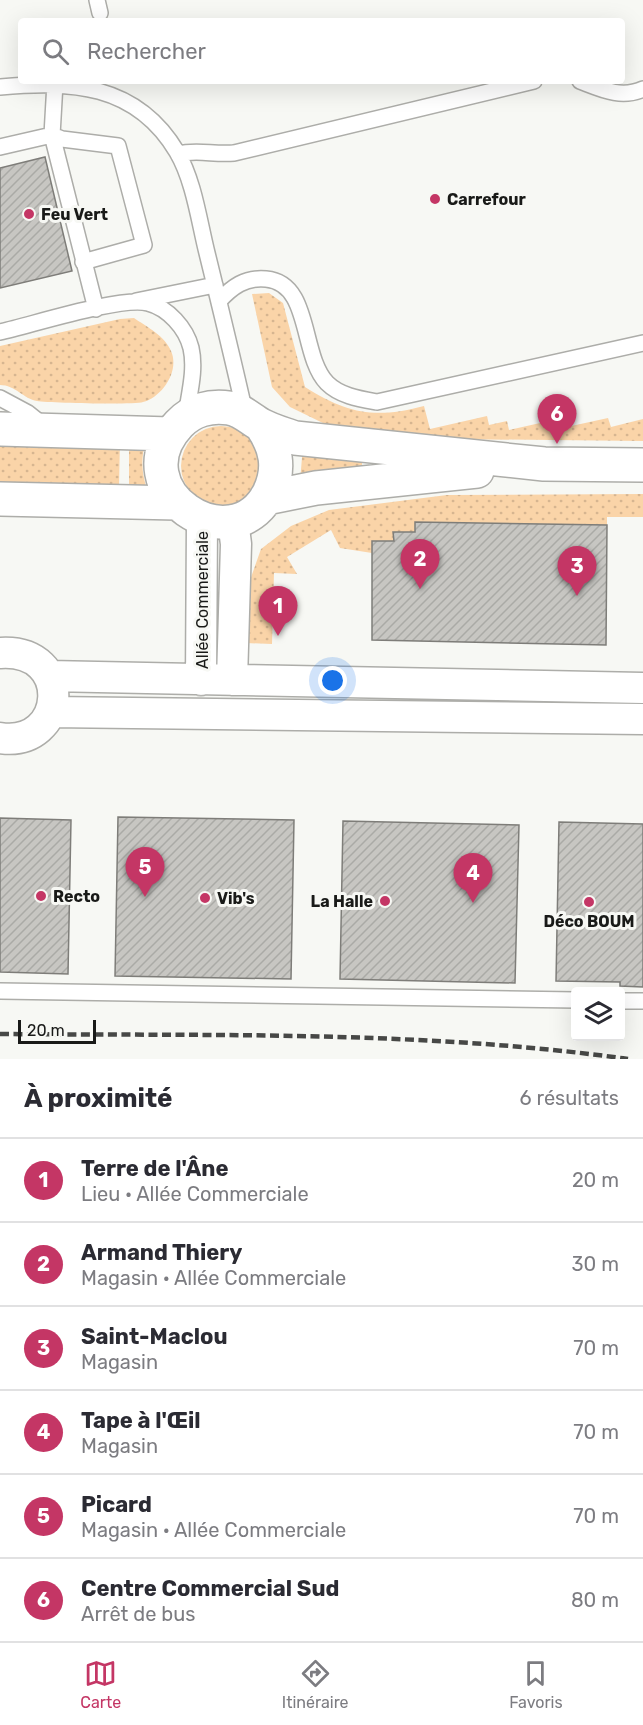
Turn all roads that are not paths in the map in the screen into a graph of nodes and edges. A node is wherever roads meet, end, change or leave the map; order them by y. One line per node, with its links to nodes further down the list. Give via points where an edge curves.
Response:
1 (41, 84): 6 (lane)
2 (55, 84): 8 (lane)
3 (63, 84): 10 (lane, via 88,87 126,103 156,127)
4 (522, 84): 10 (lane, via 234,153)
5 (588, 84): 7 (lane, via 610,93)
6 (0, 87)
7 (643, 89)
8 (52, 135): 9 (lane); 11 (lane); 11 (lane, via 118,146 144,245)
9 (0, 147)
10 (178, 153): 12 (lane)
11 (83, 262): 15 (lane)
12 (215, 285): 13 (lane); 14 (lane)
13 (133, 301): 15 (lane); 20 (lane, via 161,309 187,338 192,368)
14 (219, 301): 17 (lane, via 246,280 274,280 287,287 295,297 318,372 342,393 378,402); 19 (lane)
15 (96, 309): 16 (lane)
16 (0, 332)
17 (643, 343)
18 (0, 398): 22 (lane)
19 (253, 419): 20 (main road, via 230,408 215,407 199,410); 23 (main road, via 295,438); 25 (main road, via 272,441 277,461 275,481)
20 (178, 426): 22 (main road); 27 (main road, via 163,451 161,469 166,487)
21 (0, 429): 22 (main road)
22 (50, 430)
23 (544, 464): 24 (main road); 25 (main road, via 316,488)
24 (643, 465)
25 (266, 498): 27 (main road, via 251,512)
26 (0, 499): 27 (main road)
27 (204, 514): 30 (street, Allée Commerciale); 31 (street, Allée Commerciale, via 236,544)
28 (0, 653): 29 (street, via 28,655)
29 (49, 676): 30 (street); 33 (street, via 53,688)
30 (201, 680): 31 (street)
31 (232, 680): 32 (street)
32 (643, 688)
33 (51, 712): 34 (street); 35 (street, via 35,731 24,737)
34 (643, 719)
35 (0, 738)
36 (0, 991): 37 (lane)
37 (571, 1000)
38 (625, 1001): 39 (lane)
39 (643, 1001)

